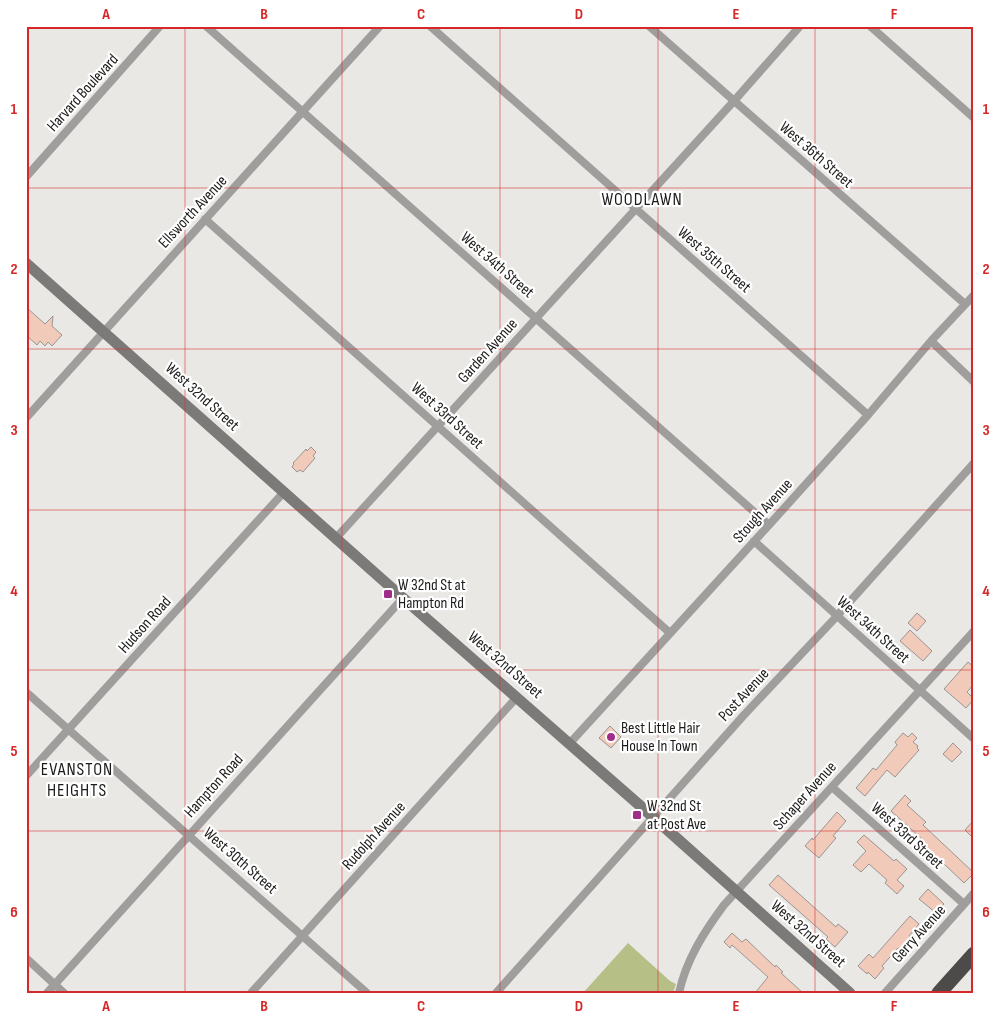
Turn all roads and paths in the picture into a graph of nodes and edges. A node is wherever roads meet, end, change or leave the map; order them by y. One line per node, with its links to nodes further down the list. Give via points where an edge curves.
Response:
1 (160, 26): 11 (street, Harvard Boulevard)
2 (206, 26): 9 (street, West 34th Street)
3 (380, 26): 9 (street, Ellsworth Avenue)
4 (430, 26): 12 (street, West 35th Street)
5 (649, 26): 8 (street, West 36th Street)
6 (800, 26): 8 (street, Garden Avenue)
7 (870, 26): 10 (street)
8 (734, 101): 12 (street, Garden Avenue); 16 (street, West 36th Street)
9 (303, 113): 13 (street, Ellsworth Avenue); 17 (street, West 34th Street)
10 (974, 118)
11 (26, 177)
12 (634, 209): 17 (street, Garden Avenue); 21 (street, West 35th Street)
13 (205, 219): 18 (street, Ellsworth Avenue); 23 (street, West 33rd Street)
14 (26, 263): 18 (street, West 32nd Street)
15 (974, 295): 16 (street, Stough Avenue)
16 (965, 304): 19 (street, Stough Avenue)
17 (536, 318): 23 (street, Garden Avenue); 26 (street, West 34th Street)
18 (103, 332): 22 (street, Ellsworth Avenue); 25 (street, West 32nd Street)
19 (931, 341): 20 (street); 21 (street, Stough Avenue)
20 (974, 382)
21 (868, 415): 26 (street, Stough Avenue)
22 (26, 418)
23 (438, 427): 27 (street, Garden Avenue); 32 (street, West 33rd Street)
24 (974, 463): 30 (street, Post Avenue)
25 (284, 492): 27 (street, West 32nd Street); 36 (street, Hudson Road)
26 (769, 525): 28 (street, Stough Avenue)
27 (336, 538): 29 (street, West 32nd Street)
28 (754, 541): 30 (street, West 34th Street); 32 (street, Stough Avenue)
29 (403, 598): 35 (street, West 32nd Street); 42 (street, Hampton Road)
30 (838, 616): 33 (street, West 34th Street); 41 (street, Post Avenue)
31 (974, 631): 33 (street, Schaper Avenue)
32 (670, 633): 38 (street, Stough Avenue)
33 (920, 690): 37 (street, West 34th Street); 40 (street, Schaper Avenue)
34 (26, 692): 36 (street, West 30th Street)
35 (518, 697): 38 (street, West 32nd Street); 46 (street, Rudolph Avenue)
36 (69, 728): 39 (street, Hudson Road); 42 (street, West 30th Street)
37 (974, 739)
38 (570, 743): 41 (street, West 32nd Street)
39 (26, 776)
40 (832, 788): 43 (street, Schaper Avenue); 45 (street, West 33rd Street)
41 (653, 817): 43 (street, West 32nd Street); 54 (street, Post Avenue)
42 (189, 834): 46 (street, West 30th Street); 49 (street, Hampton Road)
43 (736, 892): 55 (street, Schaper Avenue, via 701,938); 56 (street, West 32nd Street)
44 (974, 893): 45 (street, Gerry Avenue)
45 (964, 904): 57 (street, Gerry Avenue)
46 (302, 935): 52 (street, Rudolph Avenue); 53 (street, West 30th Street)
47 (974, 954): 58 (highway)
48 (26, 958): 49 (street)
49 (54, 985): 50 (street, Hampton Road); 51 (street)
50 (47, 993)
51 (64, 993)
52 (251, 993)
53 (367, 993)
54 (496, 993)
55 (678, 993)
56 (850, 993)
57 (885, 993)
58 (939, 993)

